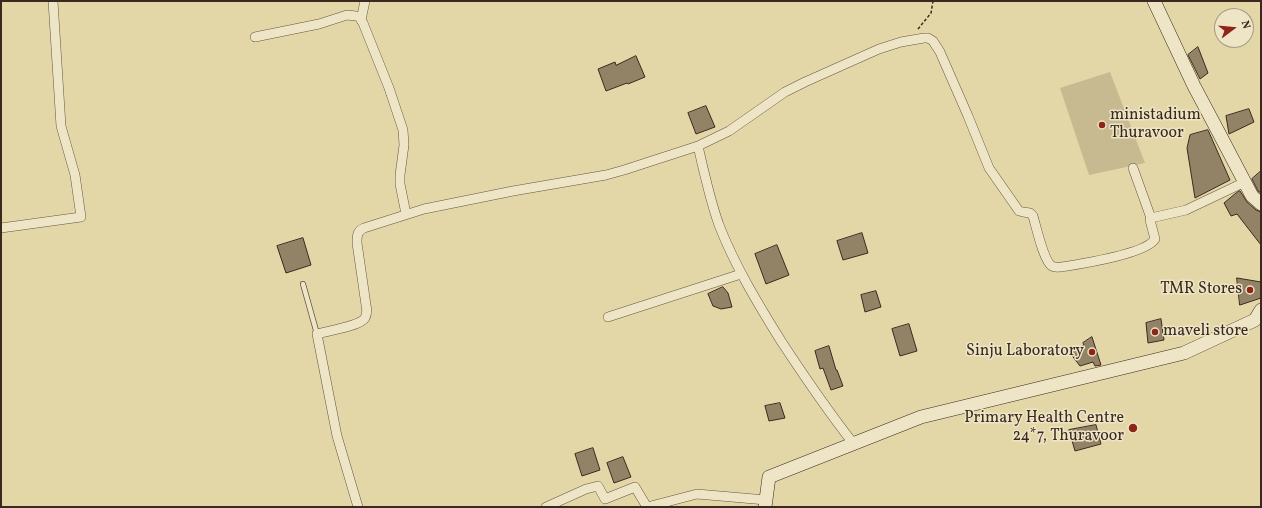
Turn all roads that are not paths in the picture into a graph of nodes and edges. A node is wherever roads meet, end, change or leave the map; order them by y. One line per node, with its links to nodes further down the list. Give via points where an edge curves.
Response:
1 (53, 1): 12 (street, via 61,126 74,175 80,217)
2 (365, 1): 4 (street)
3 (1154, 1): 8 (street, via 1194,86)
4 (361, 20): 5 (street, via 356,16 347,15 319,24); 10 (street, via 403,132 400,184)
5 (255, 37)
6 (698, 146): 10 (street, via 606,175 513,191); 11 (street, via 729,131 785,92 817,76 879,49 901,42 928,38 933,41 949,72 989,168 1019,211 1030,212 1033,216 1048,263 1062,267 1108,259 1148,245 1155,239); 13 (street, via 719,226)
7 (1132, 168): 11 (street)
8 (1245, 182): 9 (street, via 1252,196); 11 (street, via 1186,210)
9 (1261, 204)
10 (406, 214): 17 (street, via 358,233 367,314 365,318 360,323)
11 (1151, 218)
12 (1, 228)
13 (741, 274): 16 (street); 18 (street, via 794,361)
14 (303, 284): 17 (lane)
15 (1261, 310): 18 (street, via 1255,320 1184,354 920,417)
16 (608, 317)
17 (317, 334): 20 (street, via 337,436)
18 (853, 443): 19 (street, via 768,477)
19 (766, 504): 21 (street, via 697,494 646,507 634,487 605,499 598,486)
20 (358, 507)
21 (546, 507)

